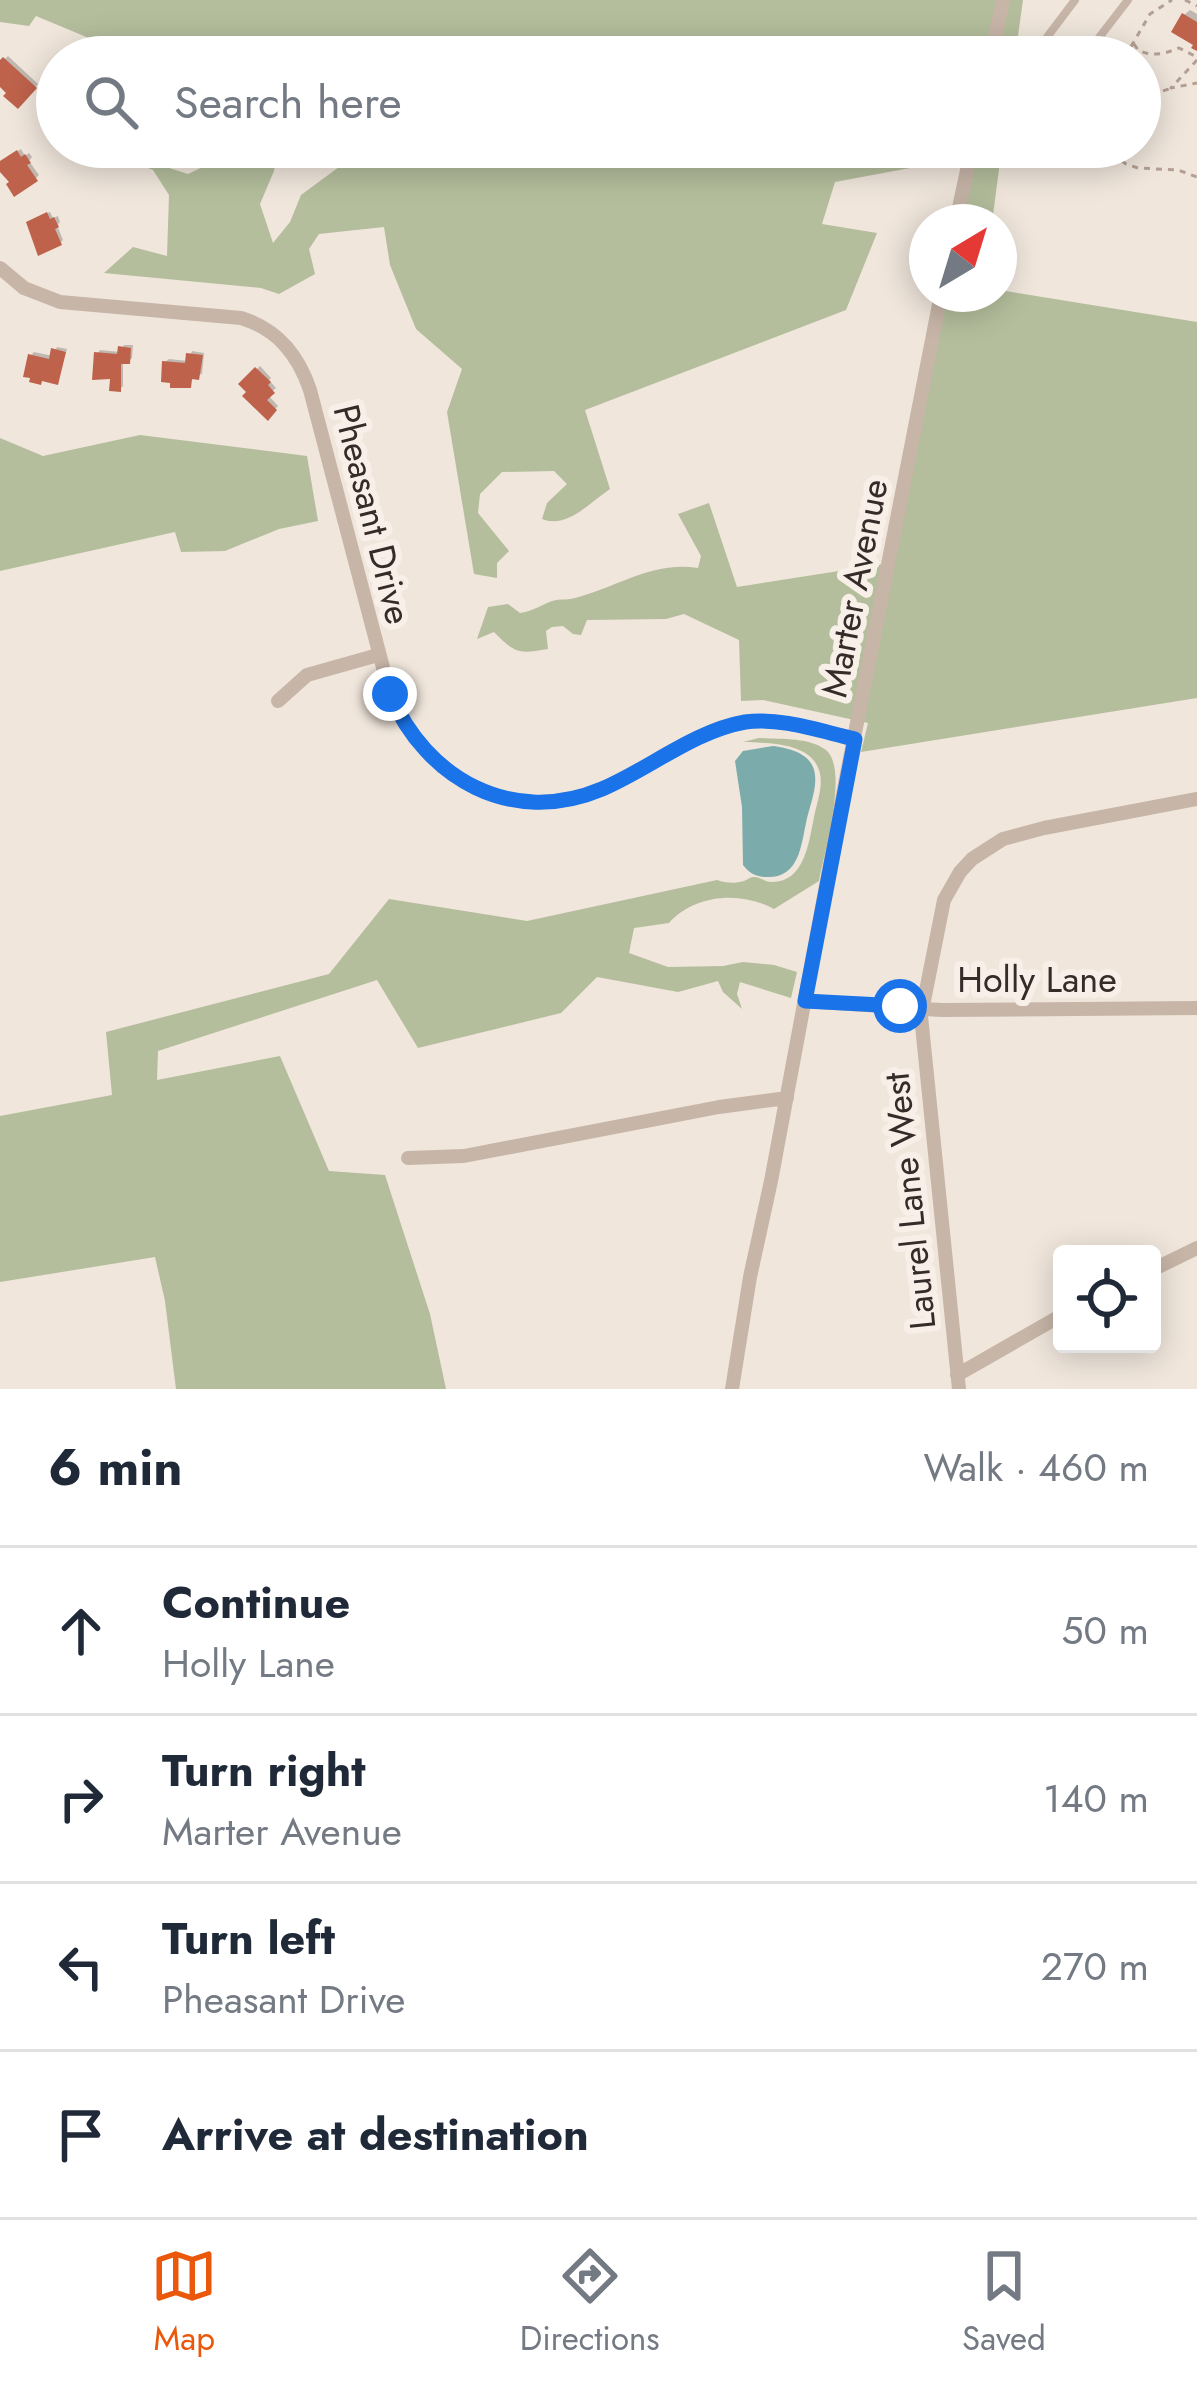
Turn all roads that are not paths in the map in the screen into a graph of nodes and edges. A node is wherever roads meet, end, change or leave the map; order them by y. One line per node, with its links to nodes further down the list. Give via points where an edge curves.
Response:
1 (1003, 0): 4 (street)
2 (1076, 0): 5 (lane)
3 (1128, 0): 6 (lane)
4 (995, 36)
5 (1048, 36)
6 (1100, 36)
7 (968, 168): 8 (street)
8 (960, 204)
9 (0, 268): 11 (street, Pheasant Drive, via 60,302 241,318 285,344 310,390)
10 (938, 312): 13 (street, Marter Avenue)
11 (378, 655): 12 (street, via 307,675); 13 (street, Pheasant Drive, via 415,740 464,783 511,800 596,791 745,722)
12 (278, 701)
13 (855, 739): 15 (street, Marter Avenue)
14 (1197, 799): 16 (street, Laurel Lane West, via 1022,833 972,859 944,900)
15 (805, 1001): 16 (street, Holly Lane); 18 (street, Marter Avenue)
16 (922, 1008): 17 (street, Holly Lane); 23 (street, Laurel Lane West)
17 (1197, 1008)
18 (787, 1098): 19 (street, via 464,1156); 24 (street, Marter Avenue)
19 (408, 1158)
20 (1197, 1248): 21 (street)
21 (1161, 1266)
22 (1053, 1321): 23 (street)
23 (958, 1382)
24 (732, 1389)

